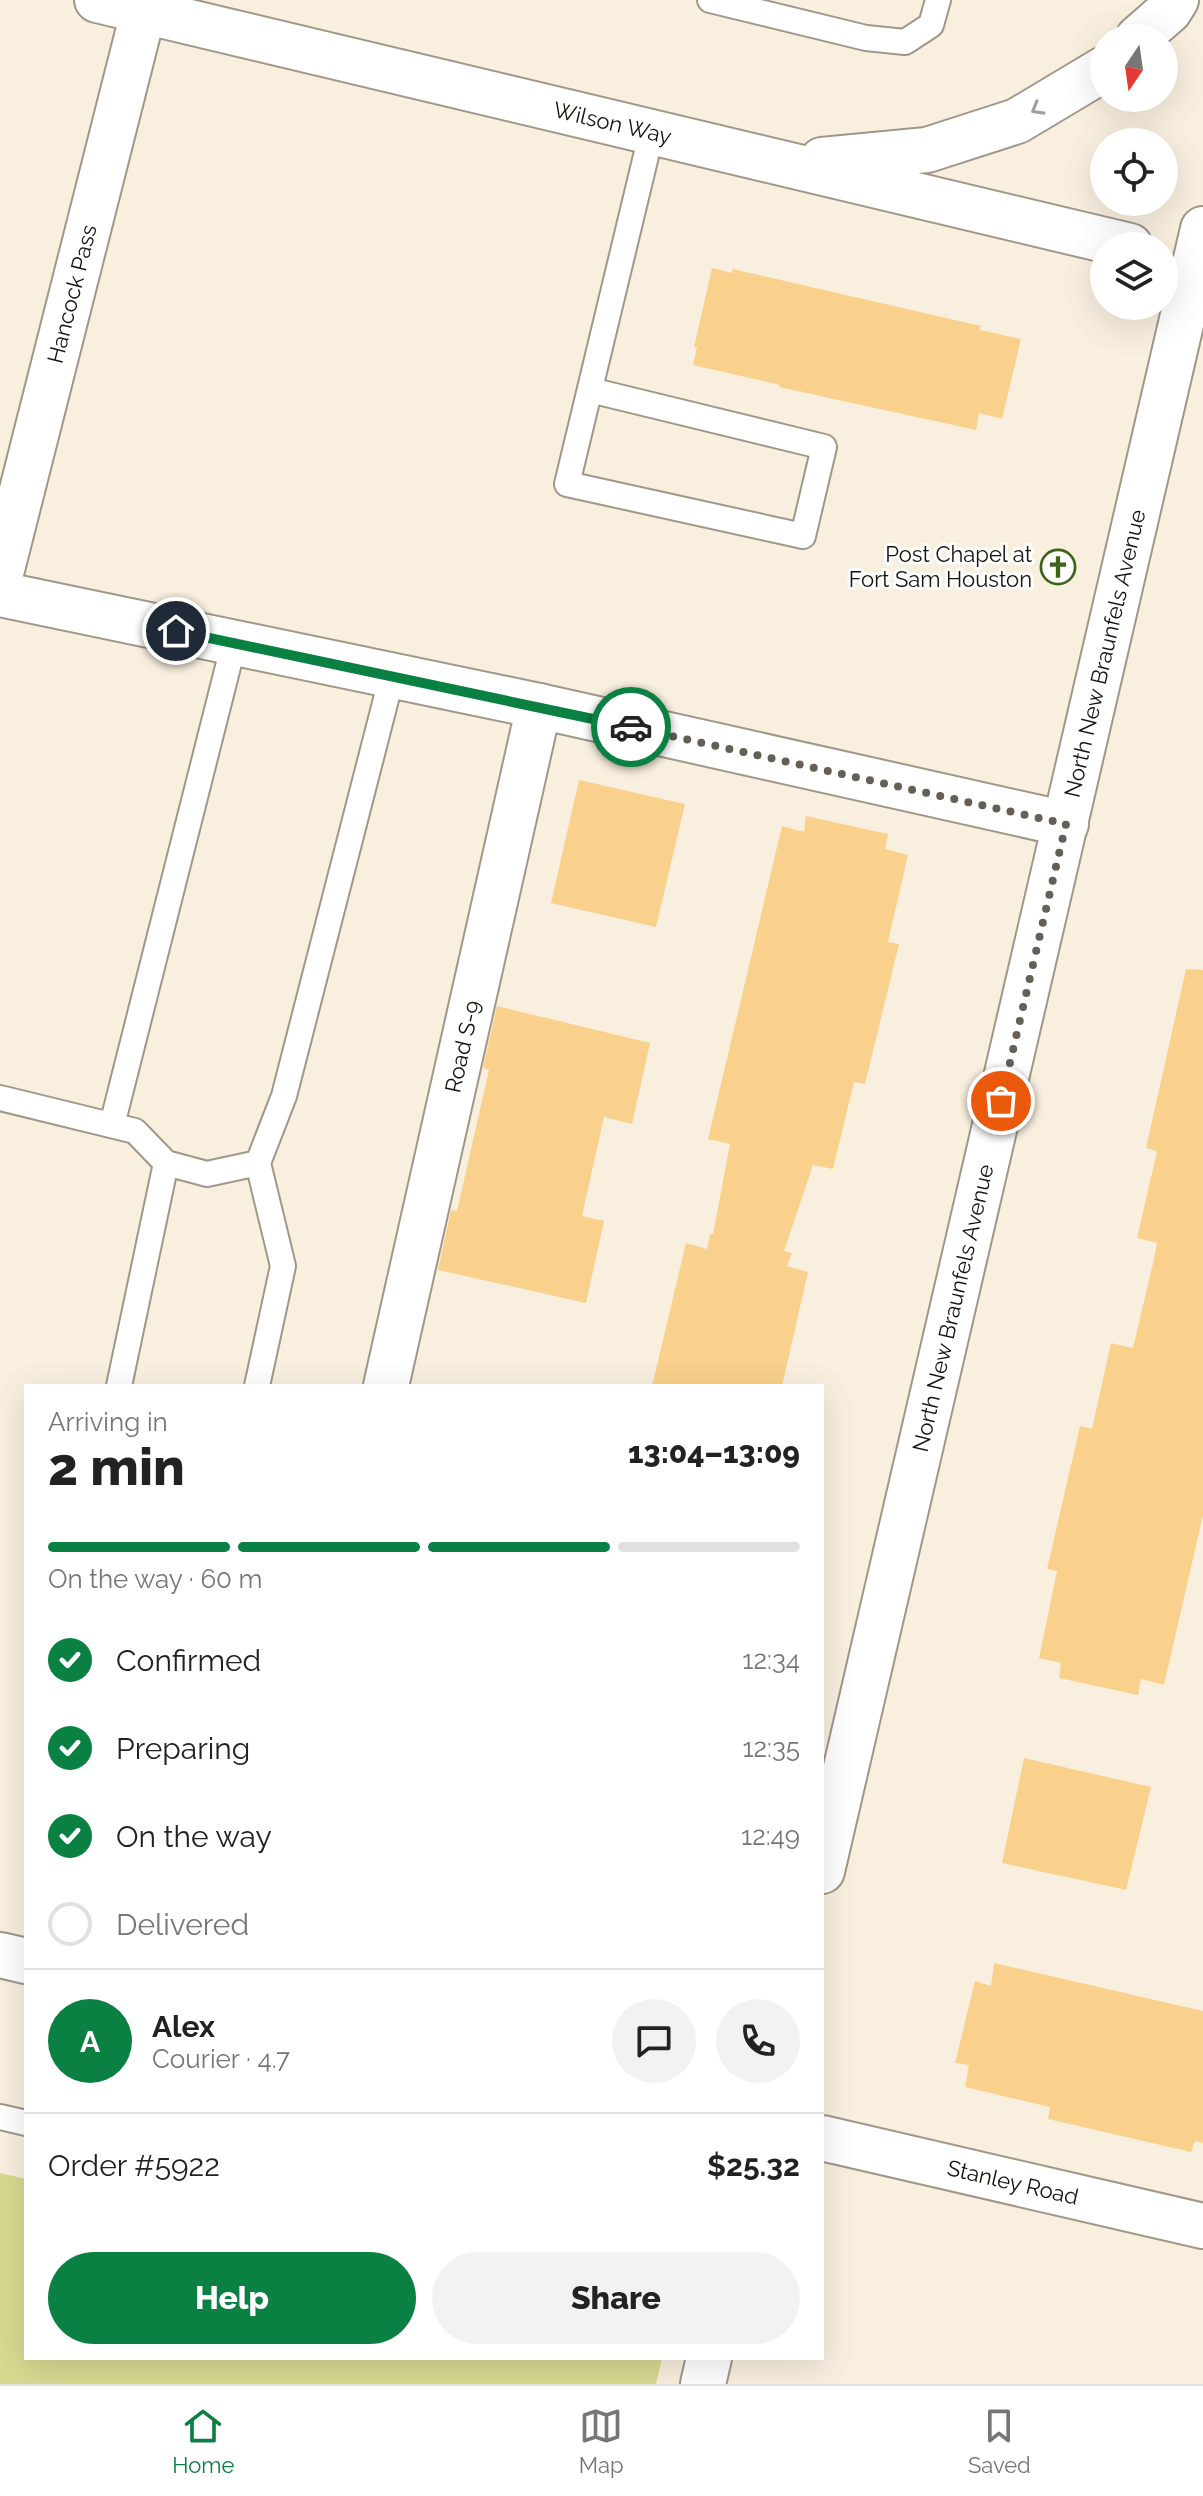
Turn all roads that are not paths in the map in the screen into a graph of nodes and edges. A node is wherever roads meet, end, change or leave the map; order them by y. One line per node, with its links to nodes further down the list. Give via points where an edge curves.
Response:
1 (97, 0): 5 (street, Wilson Way)
2 (710, 0): 3 (lane, via 866,38 905,42 931,25)
3 (938, 0)
4 (1176, 0): 6 (street)
5 (144, 9): 8 (street, Wilson Way); 13 (street, Hancock Pass)
6 (1154, 24)
7 (1090, 77): 9 (street, one-way to 9, via 1017,121 927,150)
8 (652, 131): 9 (street, Wilson Way); 12 (lane)
9 (785, 163): 10 (street, Wilson Way)
10 (1090, 236)
11 (1191, 252): 18 (street, North New Braunfels Avenue)
12 (590, 390): 12 (lane, via 824,447 803,536 567,484)
13 (0, 577)
14 (0, 594): 15 (street)
15 (234, 643): 16 (street); 20 (lane)
16 (392, 676): 17 (street); 22 (lane, via 284,1096)
17 (539, 706): 18 (street); 25 (street, Road S-9)
18 (1066, 824): 26 (street, North New Braunfels Avenue)
19 (0, 1098): 20 (lane)
20 (112, 1125): 21 (lane, via 135,1131)
21 (166, 1163): 22 (lane, via 207,1174); 23 (lane)
22 (258, 1163): 24 (lane, via 283,1266)
23 (119, 1384)
24 (257, 1384)
25 (386, 1384)
26 (824, 1862)
27 (0, 1955): 28 (street)
28 (24, 1961)
29 (0, 2117): 30 (lane)
30 (24, 2123)
31 (824, 2138): 32 (street, Stanley Road)
32 (1203, 2226)
33 (709, 2360): 34 (street)
34 (703, 2384)

